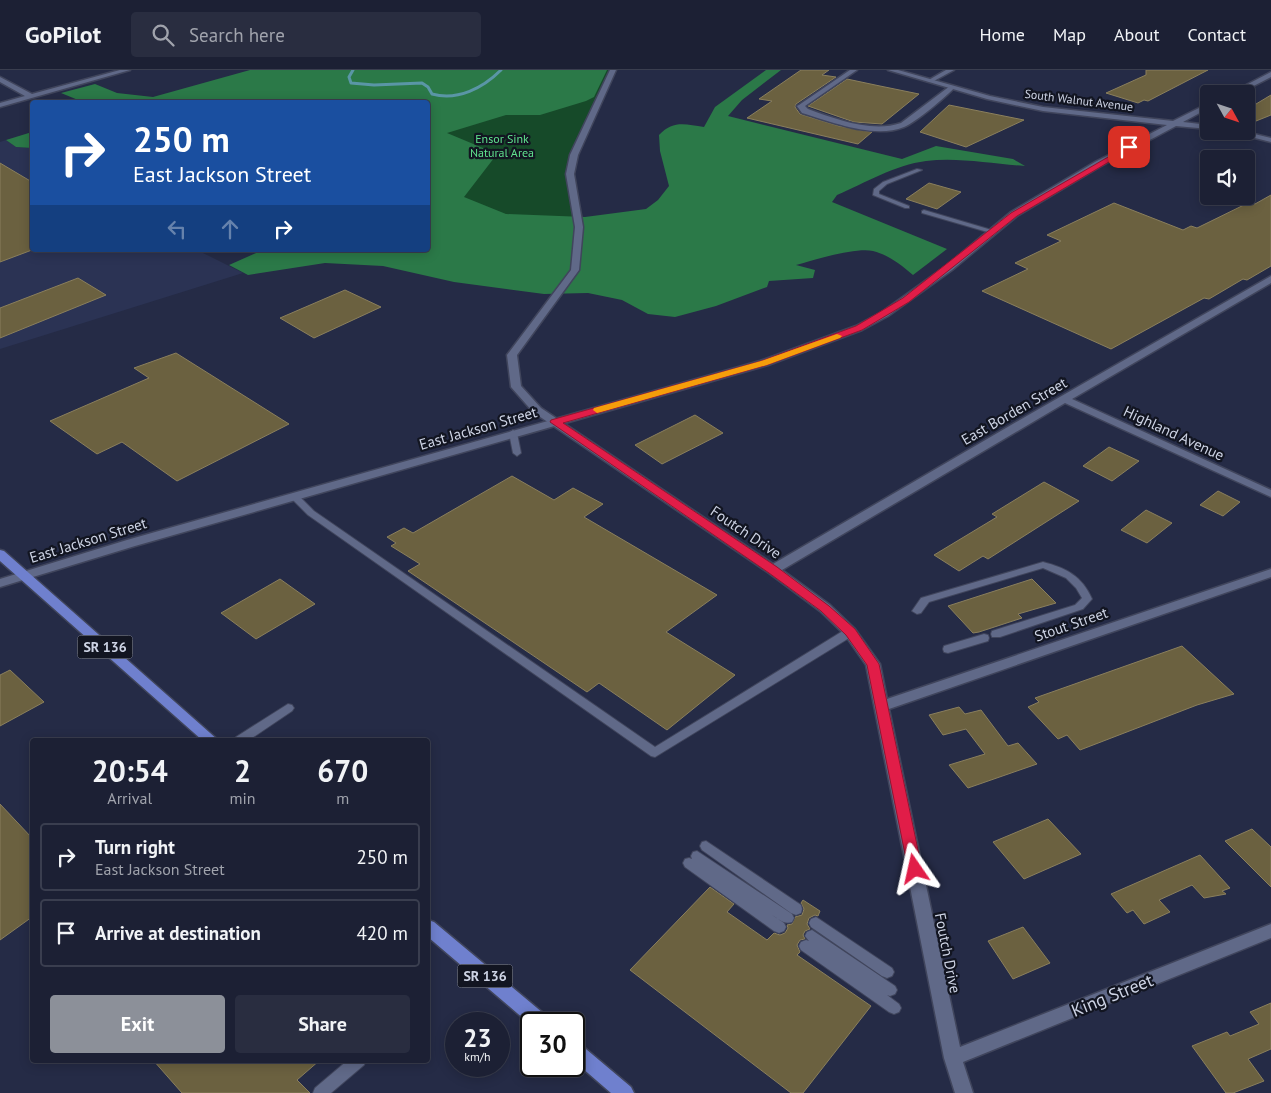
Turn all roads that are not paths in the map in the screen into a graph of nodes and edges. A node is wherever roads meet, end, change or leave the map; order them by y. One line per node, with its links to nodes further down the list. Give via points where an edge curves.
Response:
1 (127, 70): 11 (street)
2 (613, 70): 24 (street, Foutch Drive, via 574,155 570,174 579,228 574,270 512,355 516,387 537,410)
3 (854, 70): 10 (street, via 801,106 814,114 885,130 897,129)
4 (891, 70): 8 (street, South Walnut Avenue)
5 (951, 70): 8 (street)
6 (1271, 74): 9 (street)
7 (0, 79): 11 (street)
8 (930, 81): 10 (street, South Walnut Avenue)
9 (1250, 85)
10 (952, 87): 14 (street, South Walnut Avenue, via 1043,109)
11 (30, 96): 12 (street)
12 (0, 105)
13 (1200, 109): 14 (street, East Jackson Street)
14 (1174, 122): 15 (street, South Walnut Avenue); 21 (street, East Jackson Street, via 1014,214)
15 (1200, 126)
16 (1255, 136): 17 (street)
17 (1271, 140)
18 (919, 170): 19 (lane, via 885,182 876,190 876,195)
19 (907, 206)
20 (924, 212): 21 (lane)
21 (993, 232): 24 (street, East Jackson Street, via 906,300 859,328 764,363)
22 (1271, 279): 23 (street, East Borden Street)
23 (1065, 399): 27 (street, Highland Avenue); 30 (street, East Borden Street)
24 (555, 422): 25 (street, East Jackson Street); 30 (street, Foutch Drive)
25 (513, 433): 26 (lane); 28 (street, East Jackson Street)
26 (517, 454)
27 (1271, 494)
28 (294, 496): 32 (street, East Jackson Street); 35 (lane, via 311,513 654,753)
29 (0, 554): 32 (main road, SR 136)
30 (773, 570): 35 (street, Foutch Drive, via 825,608)
31 (1271, 573): 39 (street, Stout Street)
32 (24, 576): 33 (street, East Jackson Street); 41 (main road, SR 136)
33 (0, 583)
34 (917, 612): 36 (lane, via 925,600 1043,565 1060,569 1084,590 1087,599 1079,607)
35 (850, 632): 39 (street, Foutch Drive, via 873,664)
36 (996, 634)
37 (984, 638): 38 (lane)
38 (948, 649)
39 (882, 706): 51 (street, Foutch Drive)
40 (288, 708): 42 (lane)
41 (209, 738)
42 (243, 738)
43 (697, 855): 43 (lane, via 787,918)
44 (430, 929): 50 (main road, SR 136)
45 (1271, 931): 51 (street, King Street)
46 (811, 935): 47 (lane); 48 (lane); 49 (lane)
47 (887, 972)
48 (890, 990)
49 (894, 1008)
50 (529, 1012)
51 (953, 1058): 56 (street, Foutch Drive)
52 (585, 1059): 55 (main road)
53 (355, 1063): 54 (lane)
54 (320, 1093)
55 (625, 1093)
56 (964, 1093)

